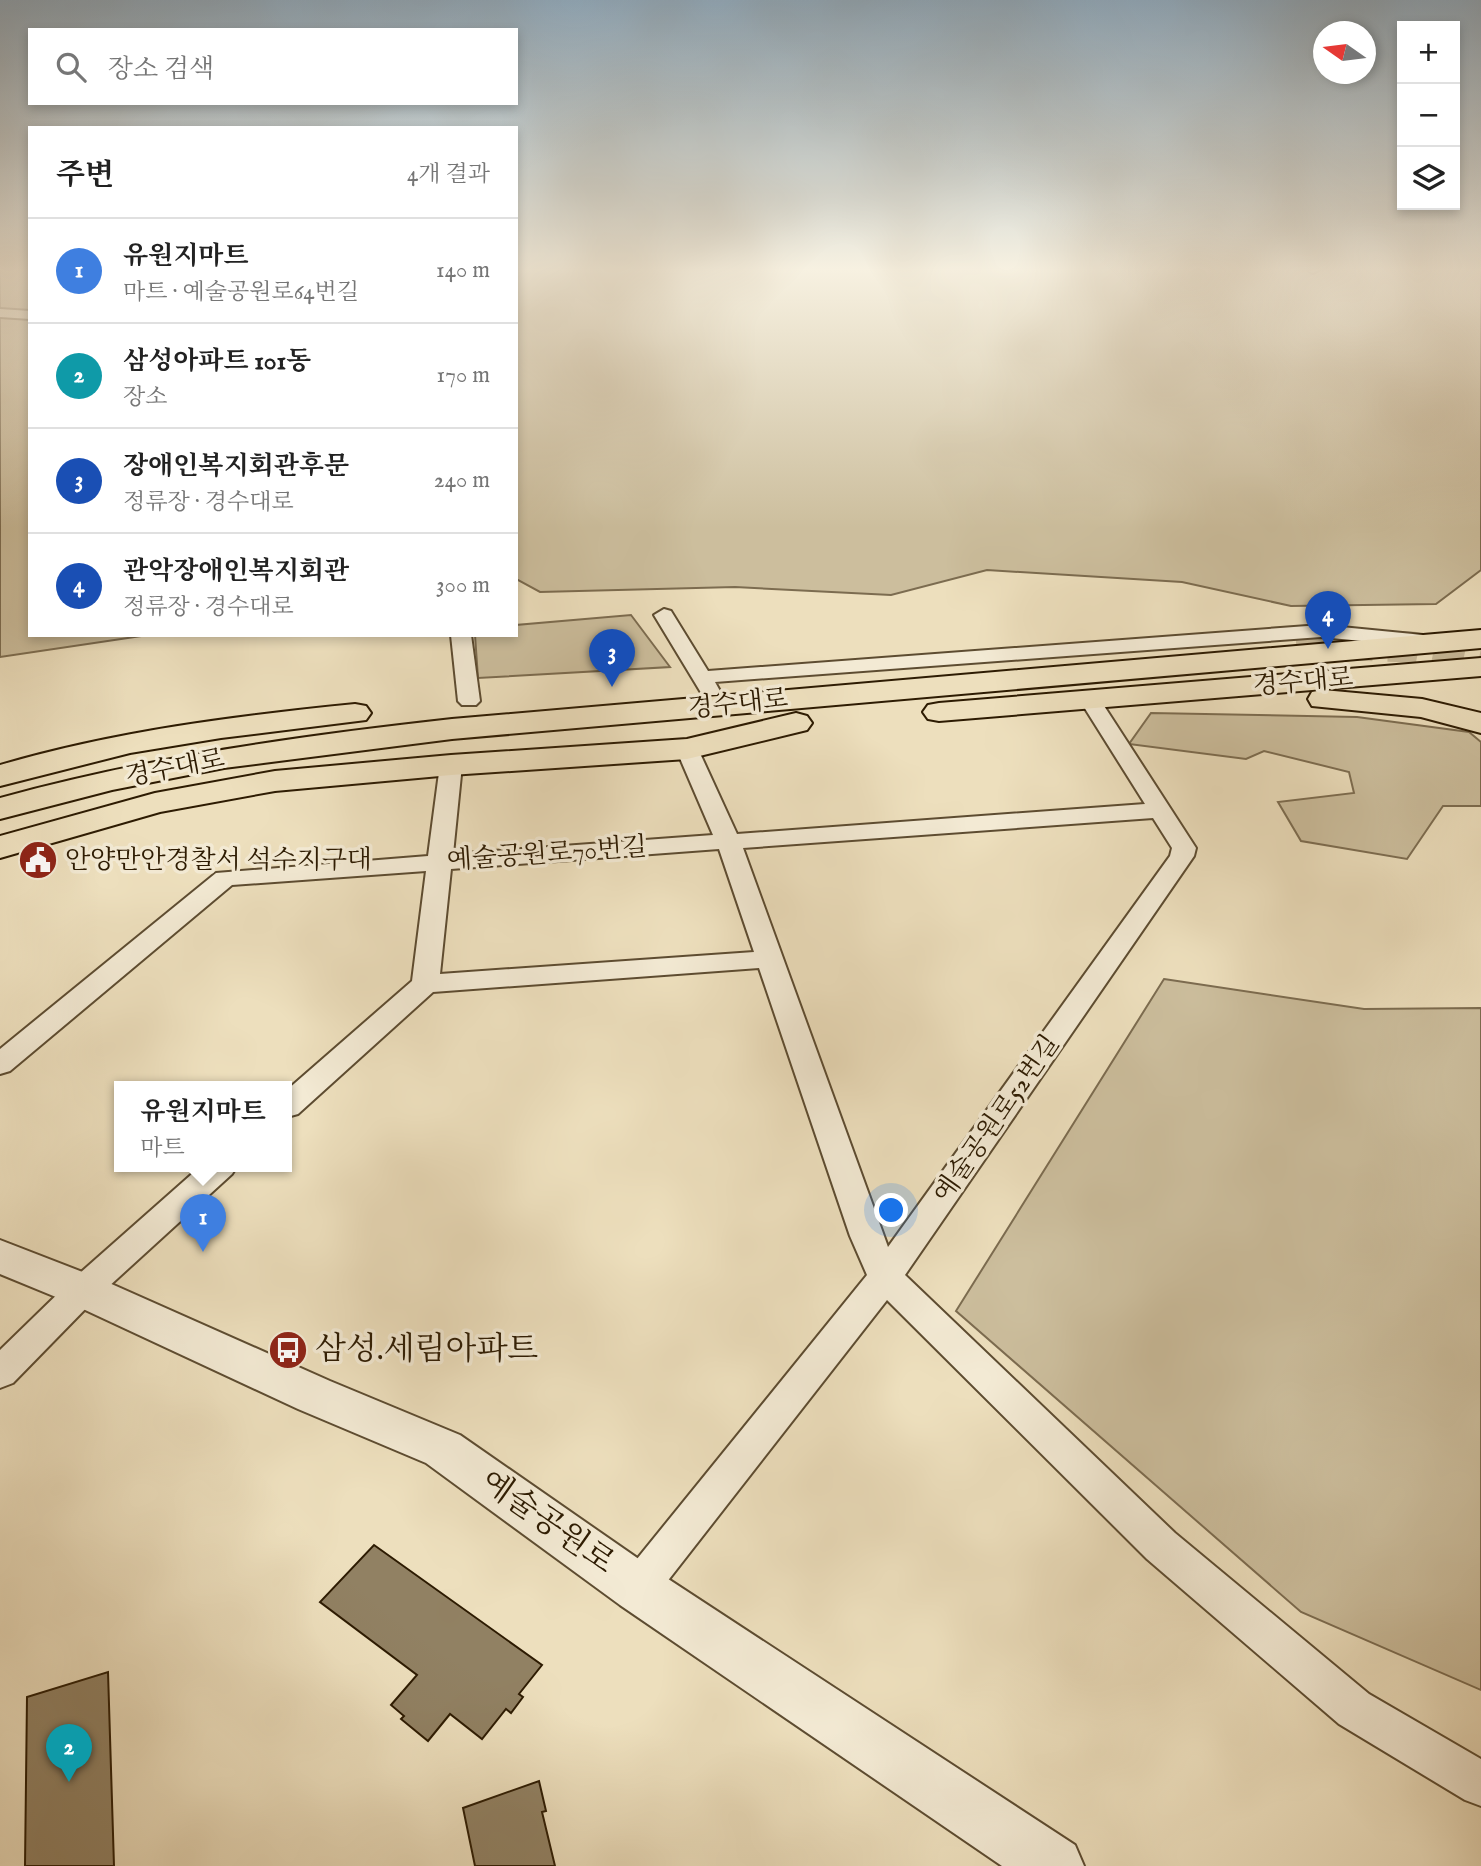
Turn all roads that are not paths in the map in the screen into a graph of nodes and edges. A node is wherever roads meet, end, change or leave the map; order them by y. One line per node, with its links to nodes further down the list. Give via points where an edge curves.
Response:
1 (664, 615): 7 (street)
2 (461, 637): 10 (street)
3 (1481, 639): 4 (main road, 경수대로)
4 (1432, 642): 7 (street, via 1321,631); 11 (main road, 경수대로)
5 (1296, 643): 7 (main road)
6 (1481, 667): 8 (main road, 경수대로)
7 (713, 687): 10 (main road); 11 (main road)
8 (1165, 693): 9 (main road, 경수대로); 12 (main road, via 1247,704 1322,698 1422,708)
9 (1090, 699): 11 (main road, 경수대로); 17 (street, 예술공원로52번길)
10 (469, 701): 15 (main road, via 284,720 121,746)
11 (795, 711): 13 (main road); 16 (main road, 경수대로, via 285,747 140,773); 18 (main road, 경수대로, via 279,769 135,795)
12 (1481, 723)
13 (687, 748): 14 (main road); 19 (street, 경수대로)
14 (451, 765): 20 (main road, via 275,781 208,793 155,803); 21 (street)
15 (0, 776)
16 (0, 808)
17 (1161, 810): 19 (street, 예술공원로70번길); 28 (street, 예술공원로52번길, via 1184,848 1182,856)
18 (0, 830)
19 (729, 843): 21 (street, 예술공원로70번길); 22 (street, 경수대로)
20 (0, 847)
21 (439, 861): 23 (street); 24 (street, 예술공원로70번길, via 225,878)
22 (770, 959): 23 (street); 28 (street, 경수대로, via 866,1236)
23 (425, 984): 25 (street)
24 (0, 1064)
25 (292, 1103)
26 (214, 1172): 29 (street)
27 (0, 1256): 29 (street, 예술공원로)
28 (885, 1277): 31 (street, 예술공원로52번길); 32 (street, via 1161,1546 1354,1709)
29 (83, 1290): 30 (street); 31 (street, 예술공원로, via 443,1449)
30 (0, 1373)
31 (638, 1588): 33 (street, 예술공원로)
32 (1481, 1784)
33 (1054, 1866)

